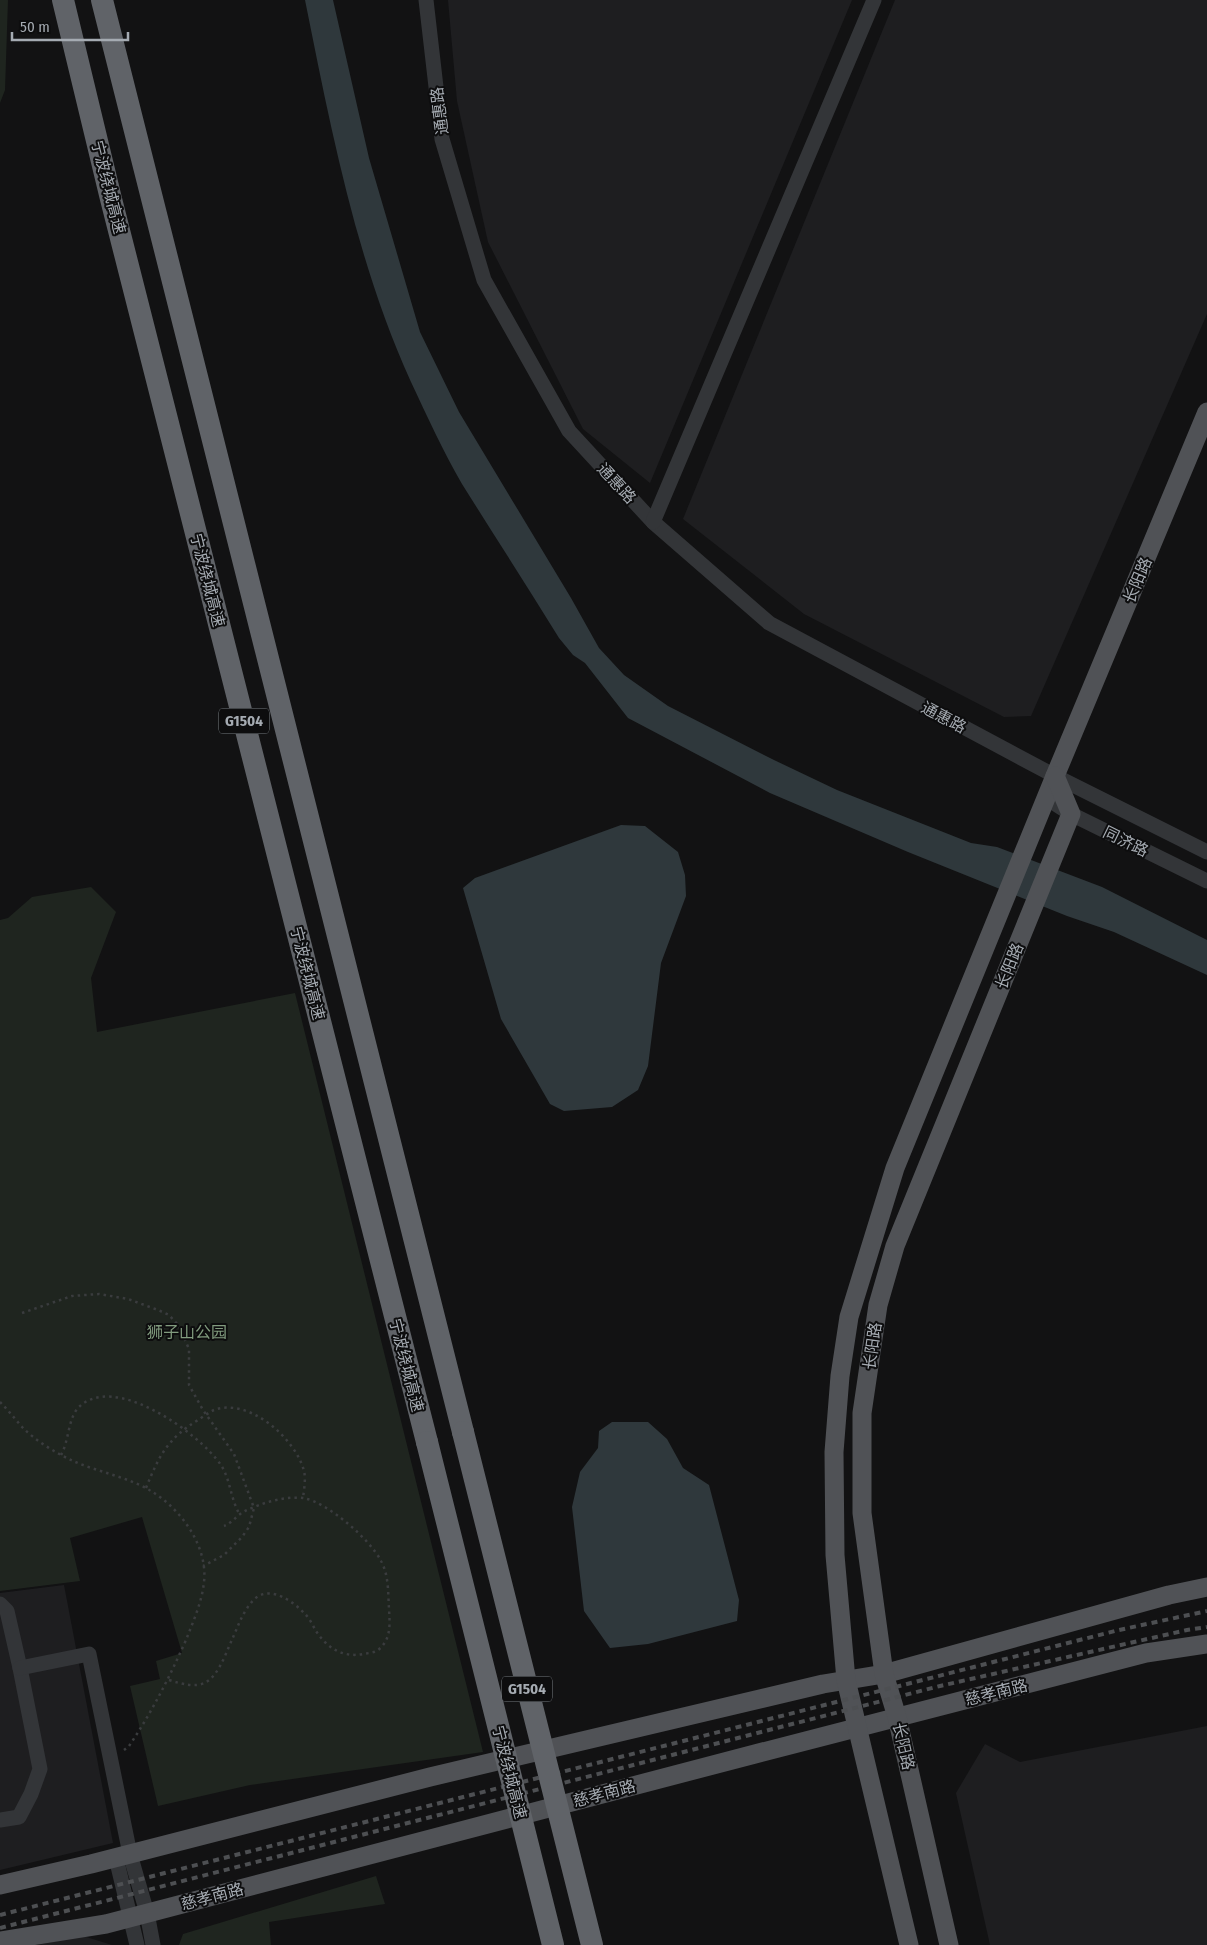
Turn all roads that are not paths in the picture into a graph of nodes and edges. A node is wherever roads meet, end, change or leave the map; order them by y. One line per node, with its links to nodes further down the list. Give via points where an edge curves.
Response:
1 (63, 0): 27 (highway, 宁波绕城高速 / G1504, bridge)
2 (102, 0): 28 (highway, G1504, bridge)
3 (426, 0): 6 (street, 通惠路, via 442,138 484,280 568,431)
4 (874, 0): 6 (street)
5 (1207, 412): 7 (main road, 长阳路)
6 (653, 522): 7 (street, 通惠路, via 769,623)
7 (1055, 776): 8 (main road, 长阳路); 9 (main road); 10 (street, 同济路)
8 (1046, 798): 9 (street, 同济路); 17 (main road, 长阳路, via 895,1168 849,1317 834,1452 835,1555)
9 (1071, 814): 11 (street, 同济路); 16 (main road, 长阳路, via 895,1246 878,1305 862,1413 862,1513)
10 (1207, 852)
11 (1207, 881)
12 (1207, 1587): 16 (main road)
13 (0, 1604): 15 (street, via 7,1611)
14 (1207, 1644): 18 (main road, 慈孝南路, via 1146,1654)
15 (20, 1668): 20 (street, via 40,1769 19,1817); 21 (street, via 89,1654 110,1759)
16 (884, 1674): 17 (main road); 18 (main road, 长阳路)
17 (846, 1680): 19 (main road, 长阳路); 21 (main road, via 439,1775)
18 (897, 1717): 19 (main road, 慈孝南路); 30 (main road, 长阳路)
19 (858, 1727): 23 (main road, 慈孝南路); 29 (main road, 长阳路)
20 (0, 1820)
21 (123, 1856): 22 (main road); 23 (street)
22 (0, 1885)
23 (139, 1915): 24 (main road, 慈孝南路, via 106,1924); 25 (street); 26 (street)
24 (0, 1941)
25 (137, 1945)
26 (153, 1945)
27 (553, 1945)
28 (592, 1945)
29 (909, 1945)
30 (950, 1945)

